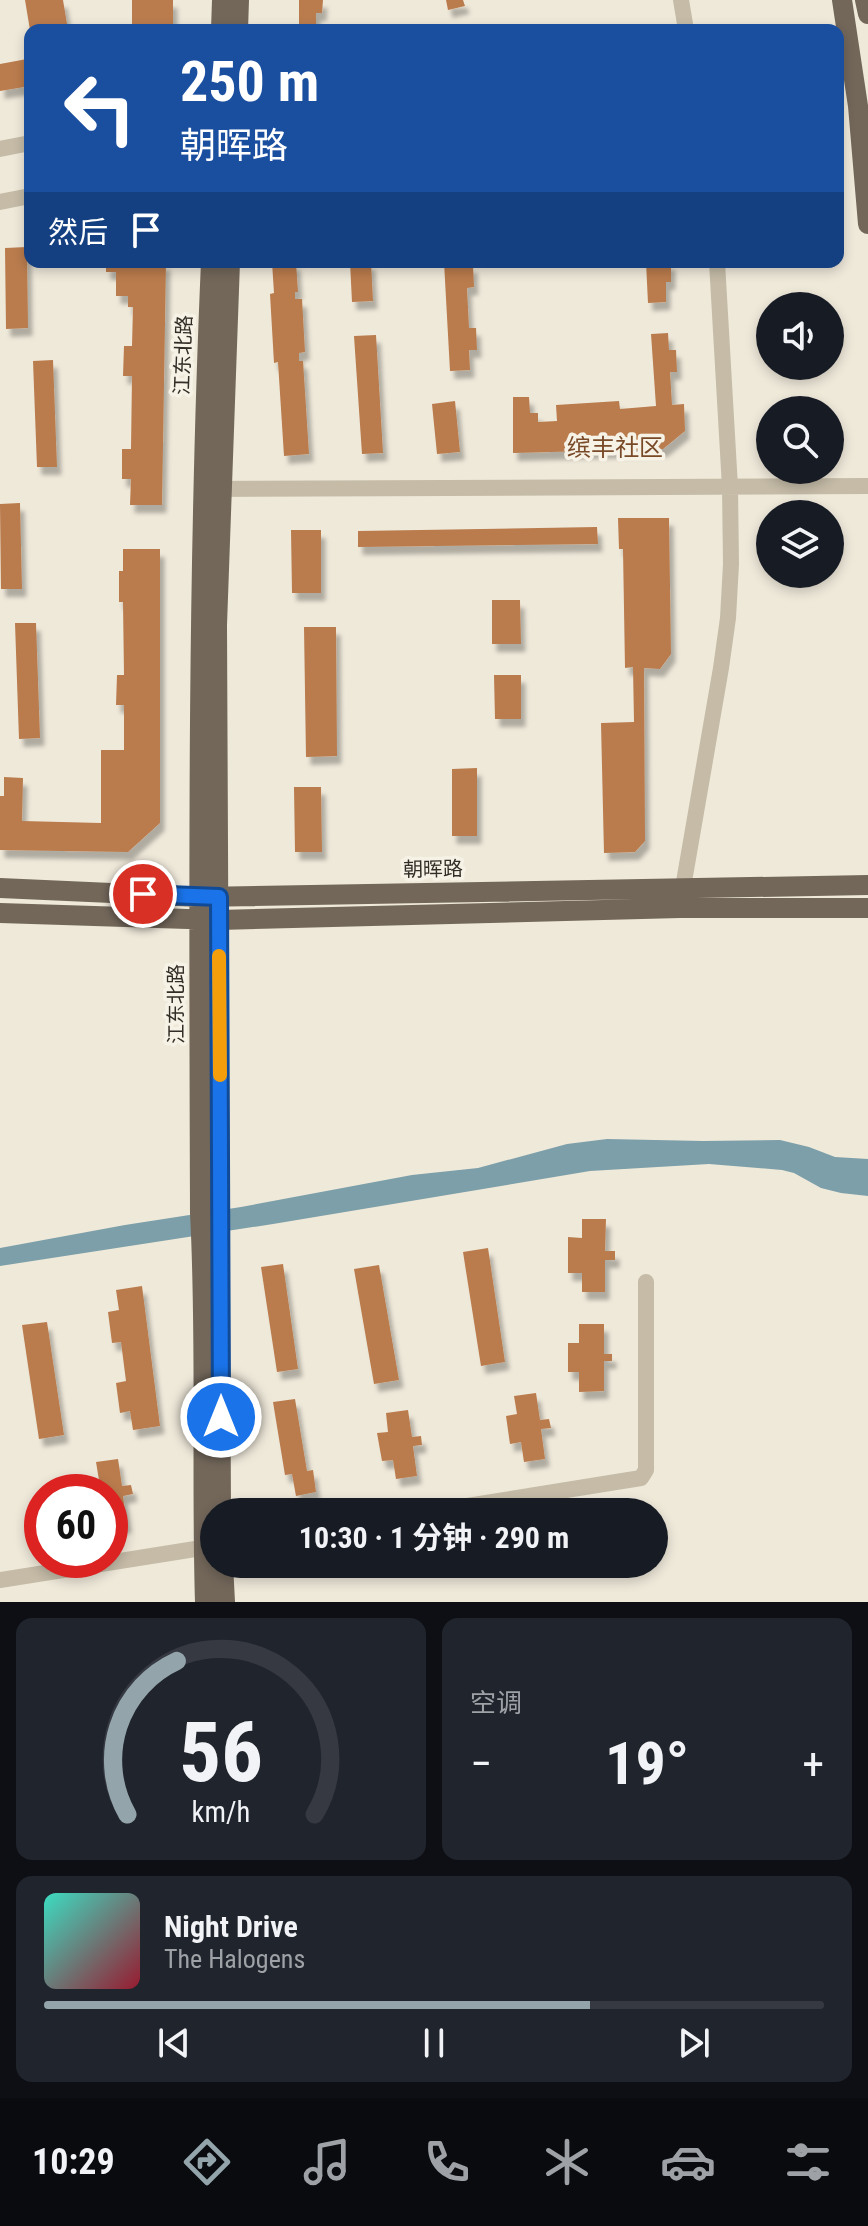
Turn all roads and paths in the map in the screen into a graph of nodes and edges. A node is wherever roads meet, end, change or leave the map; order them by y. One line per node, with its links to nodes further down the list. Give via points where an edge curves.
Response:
1 (222, 0): 7 (main road)
2 (239, 0): 8 (main road)
3 (681, 0): 9 (street)
4 (842, 0): 14 (main road)
5 (865, 0): 6 (main road)
6 (868, 14)
7 (221, 24)
8 (238, 24)
9 (685, 24)
10 (24, 144): 11 (street)
11 (0, 149)
12 (24, 197): 13 (street)
13 (0, 202)
14 (868, 224)
15 (211, 268): 20 (main road, 江东北路)
16 (230, 268): 20 (main road, 江东北路)
17 (717, 268): 19 (street)
18 (868, 486): 19 (street)
19 (730, 487): 20 (street); 24 (street, via 728,618)
20 (212, 489): 23 (main road, 江东北路, via 200,621)
21 (868, 885): 24 (main road, 朝晖路)
22 (0, 888): 23 (main road, 朝晖路)
23 (209, 897): 24 (main road, 朝晖路); 27 (main road, 江东北路)
24 (681, 898): 25 (main road, 朝晖路); 27 (main road, 朝晖路)
25 (868, 908)
26 (0, 913): 27 (main road, 朝晖路)
27 (209, 920): 28 (main road, 江东北路, via 220,1198); 28 (main road, 江东北路, via 200,1213)
28 (212, 1261): 30 (main road, 江东北路); 31 (main road, 江东北路)
29 (646, 1282): 32 (street, via 646,1470 641,1478)
30 (209, 1498)
31 (220, 1498)
32 (517, 1498)
33 (200, 1547): 36 (street)
34 (206, 1578): 37 (main road, 江东北路)
35 (224, 1578): 38 (main road)
36 (0, 1580)
37 (205, 1602)
38 (225, 1602)

